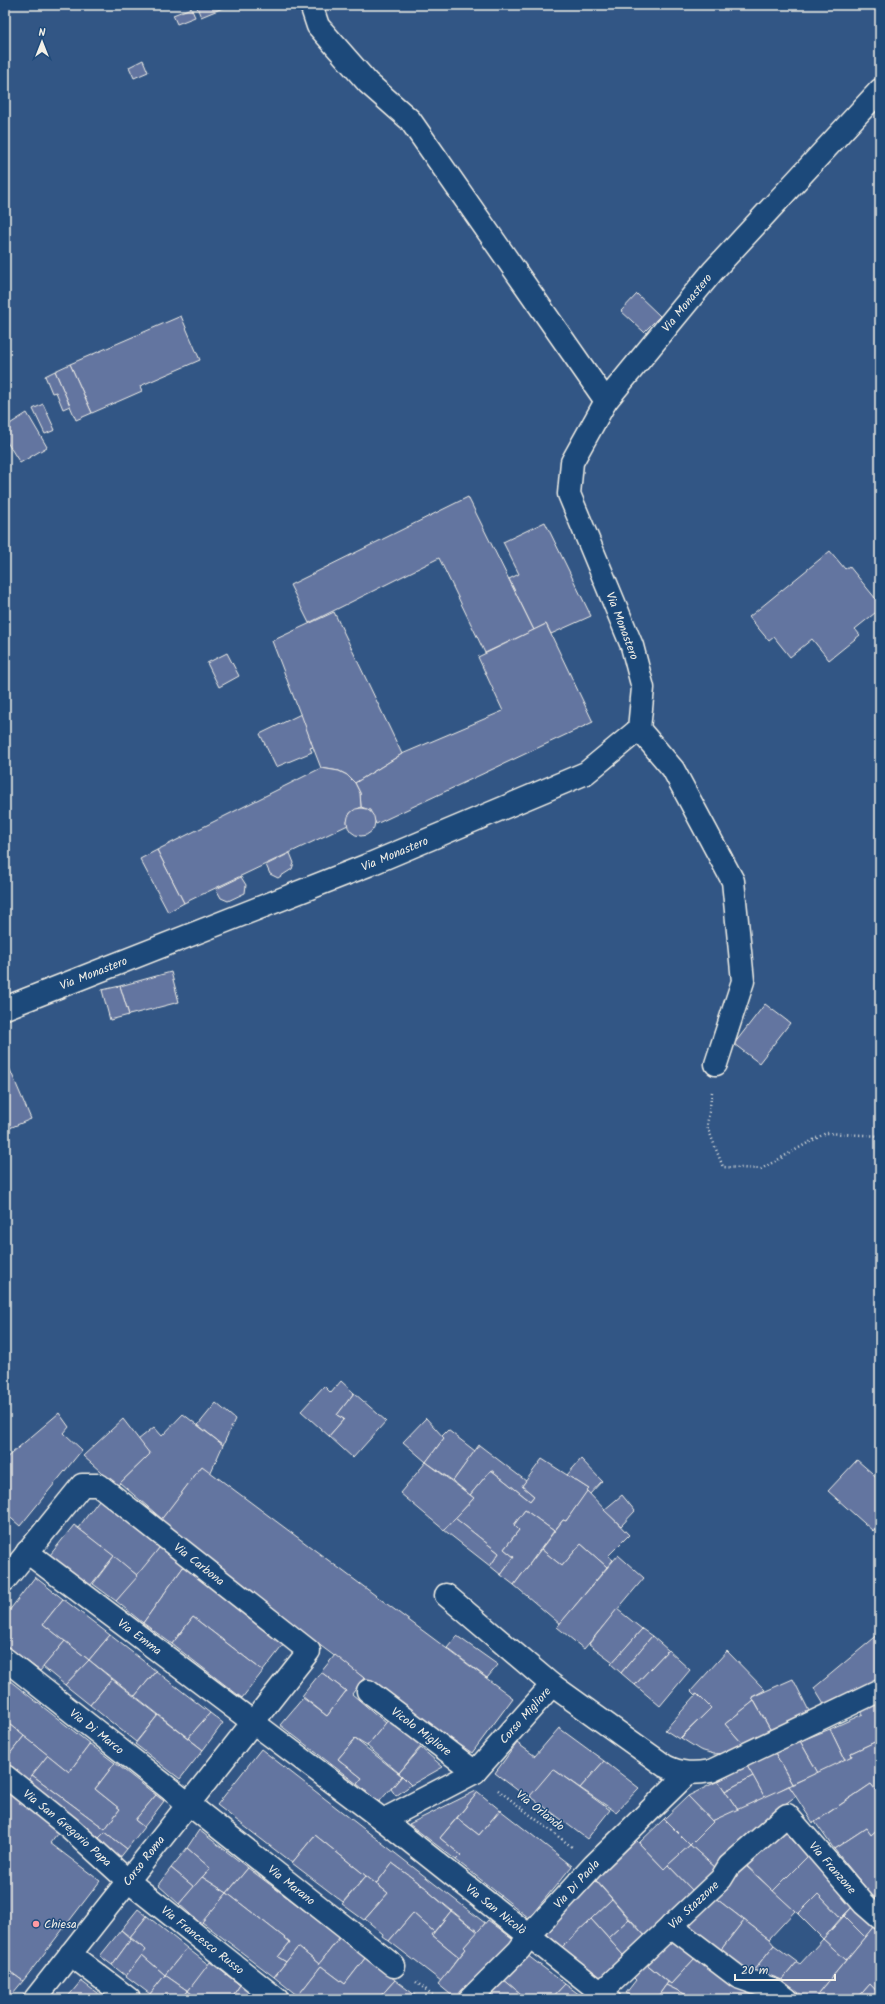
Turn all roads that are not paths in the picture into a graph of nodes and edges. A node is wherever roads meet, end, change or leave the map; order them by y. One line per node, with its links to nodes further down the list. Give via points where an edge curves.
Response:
1 (311, 5): 3 (street, via 318,26 323,32 368,83 410,120)
2 (880, 90): 3 (street, Via Monastero, via 713,271)
3 (606, 401): 4 (street, Via Monastero, via 572,462 569,494 632,646 643,688)
4 (639, 729): 5 (street, Via Monastero, via 586,773 368,865); 6 (street, via 673,769 733,881 743,981)
5 (5, 1008)
6 (716, 1064)
7 (27, 1552): 8 (street); 14 (street, Via Emma); 14 (street, Via Carbona, via 82,1485 99,1485 309,1651)
8 (5, 1580)
9 (446, 1595): 11 (street)
10 (5, 1659): 18 (street, Via Di Marco)
11 (552, 1685): 15 (street, Corso Migliore); 16 (street, Corso Migliore, via 665,1766)
12 (880, 1690): 16 (street, Corso Migliore, via 711,1771)
13 (368, 1691): 15 (street, Vicolo Migliore)
14 (252, 1723): 18 (street, Corso Roma); 20 (street)
15 (475, 1772): 20 (street, Corso Migliore)
16 (687, 1774): 24 (street, Via Di Paola, via 594,1865)
17 (5, 1776): 21 (street, Via San Gregorio Papa, via 70,1828)
18 (189, 1803): 21 (street, Corso Roma); 26 (street, Via Marano)
19 (787, 1815): 22 (street, Via Franzone, via 864,1904); 23 (street, Via Stazzone, via 729,1866 721,1879)
20 (383, 1820): 24 (street, Via San Nicolò)
21 (128, 1881): 25 (street, Corso Roma); 30 (street, Via Francesco Russo)
22 (880, 1918)
23 (672, 1926): 27 (street, Via Stazzone); 32 (street, via 738,1977 775,1990)
24 (529, 1936): 27 (street, Via San Nicolò); 31 (street, Via Di Paola, via 519,1950)
25 (70, 1954): 28 (street, Corso Roma); 29 (street)
26 (394, 1966)
27 (601, 1997)
28 (35, 1999)
29 (129, 1999)
30 (277, 1999)
31 (470, 1999)
32 (787, 1999)

